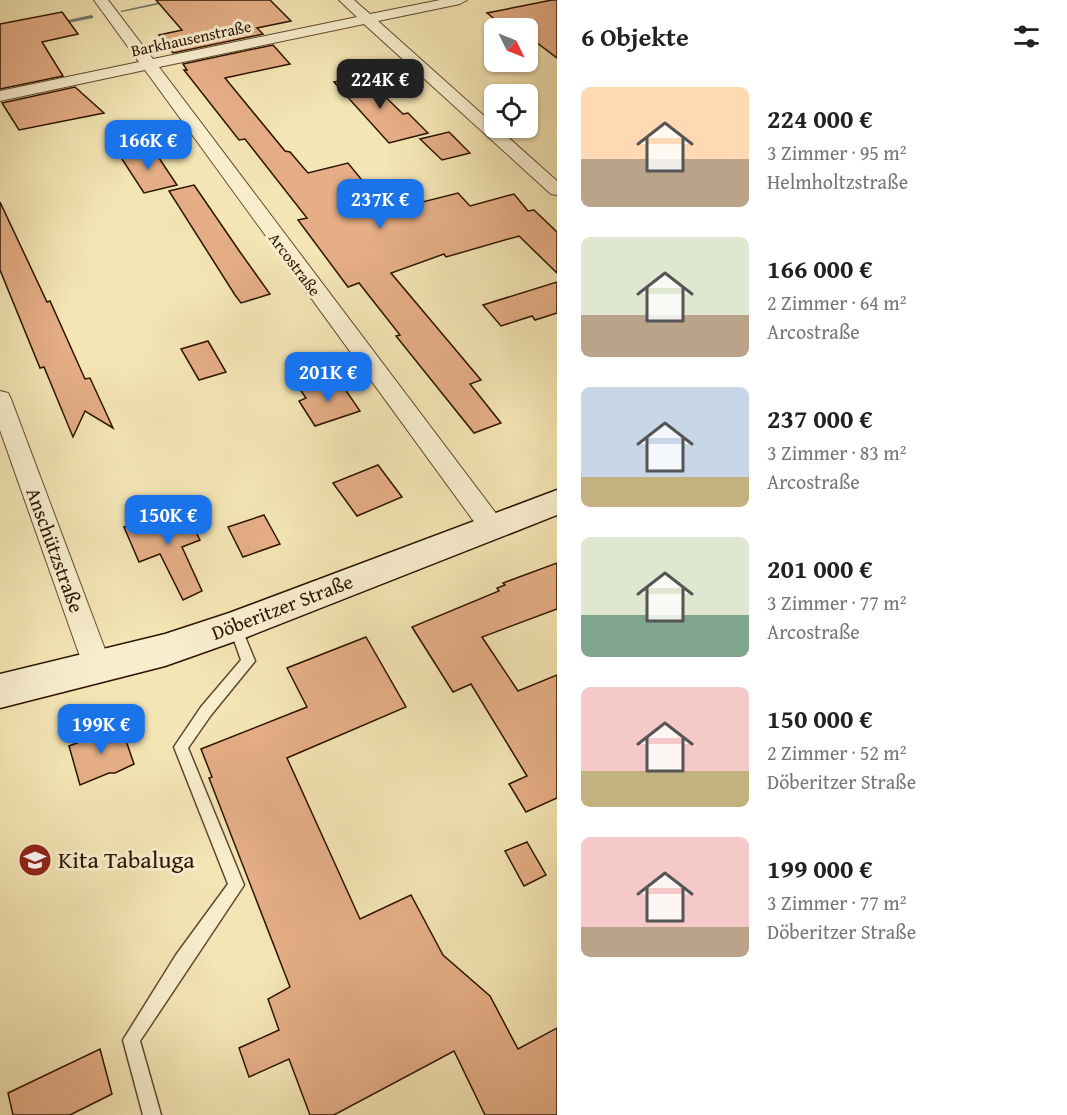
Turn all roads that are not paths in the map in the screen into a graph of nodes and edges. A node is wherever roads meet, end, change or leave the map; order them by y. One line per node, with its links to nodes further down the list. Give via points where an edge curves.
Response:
1 (100, 0): 5 (street, Arcostraße)
2 (346, 0): 4 (street)
3 (460, 0): 4 (street, Barkhausenstraße)
4 (366, 20): 5 (street, Barkhausenstraße); 7 (street)
5 (148, 65): 6 (street, Barkhausenstraße); 10 (street, Arcostraße)
6 (0, 96)
7 (557, 190)
8 (0, 399): 12 (street, Anschützstraße)
9 (557, 502): 10 (street, Döberitzer Straße)
10 (492, 526): 11 (street, Döberitzer Straße)
11 (235, 626): 12 (street, Döberitzer Straße); 14 (lane, via 248,661 182,747 236,885 131,1040)
12 (98, 668): 13 (street, Döberitzer Straße)
13 (0, 691)
14 (152, 1115)

